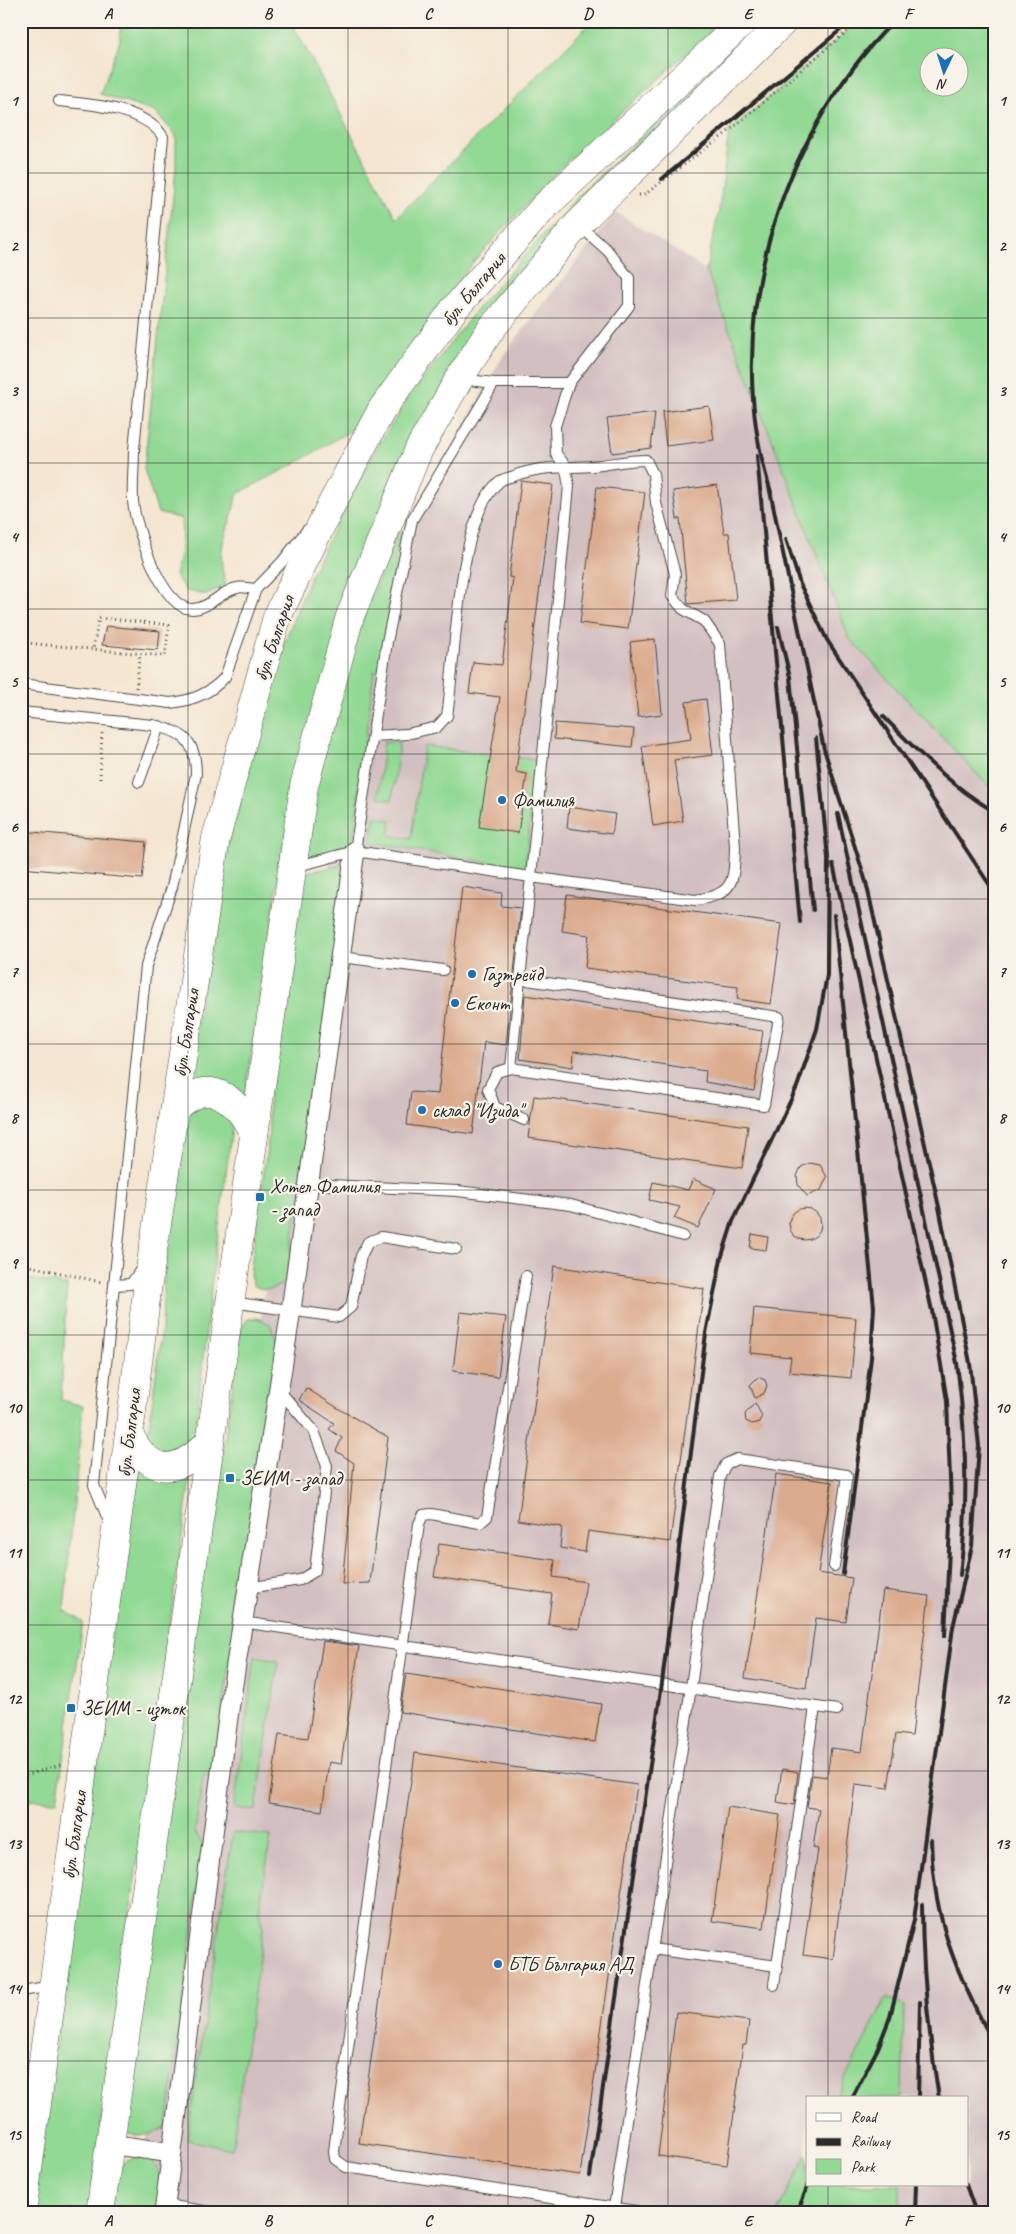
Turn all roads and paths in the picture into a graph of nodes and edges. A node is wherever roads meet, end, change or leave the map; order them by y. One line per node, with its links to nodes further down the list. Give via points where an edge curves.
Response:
1 (744, 21): 11 (highway, бул. България, via 545,206 455,308 382,409)
2 (784, 21): 5 (highway, бул. България)
3 (859, 21): 5 (path, via 729,131 644,195)
4 (59, 101): 12 (lane, via 118,109 152,124 163,137 134,450 133,500 141,542 160,580 184,608 199,608 237,588)
5 (608, 193): 6 (highway, бул. България)
6 (578, 224): 7 (highway, бул. България, via 491,329); 9 (lane, via 608,251 629,278 629,306)
7 (459, 379): 8 (lane); 23 (highway, бул. България, via 419,449 350,616 304,786)
8 (494, 383): 9 (lane); 19 (lane, via 412,520)
9 (569, 383): 10 (lane, via 555,426 556,454)
10 (565, 466): 19 (lane, via 527,471 500,481 479,508 465,557 448,716 437,727 407,734); 24 (lane, via 569,486); 24 (lane, via 646,460 653,474 656,503 675,574 672,596 683,609 704,621 720,644 735,847 734,874 725,892 695,900)
11 (328, 510): 12 (lane); 29 (highway, бул. България, via 276,617 216,838)
12 (256, 589): 15 (lane, via 225,677 217,686 188,701 134,699)
13 (26, 643): 14 (path)
14 (93, 650): 14 (path, via 166,656 169,625 99,618)
15 (21, 684)
16 (21, 712): 17 (lane)
17 (102, 720): 18 (lane); 20 (path)
18 (159, 726): 21 (lane); 38 (lane, via 182,734 196,756 196,774 172,887 146,966)
19 (372, 736): 22 (lane)
20 (100, 778)
21 (139, 782)
22 (355, 851): 23 (lane); 24 (lane); 25 (street)
23 (292, 868): 31 (highway, бул. България)
24 (531, 877): 27 (lane)
25 (341, 957): 26 (lane); 32 (street)
26 (443, 970)
27 (520, 979): 28 (lane); 28 (lane, via 779,1017 764,1105)
28 (511, 1068): 30 (lane, via 497,1072 488,1088 495,1107)
29 (175, 1108): 31 (highway, via 187,1096 211,1092 226,1097 246,1117); 33 (highway, бул. България)
30 (524, 1120)
31 (254, 1134): 39 (highway, бул. България)
32 (309, 1184): 34 (lane, via 458,1191 571,1205); 40 (street)
33 (155, 1235): 38 (lane, via 138,1276 131,1284); 42 (highway, бул. България)
34 (683, 1236)
35 (456, 1249): 40 (lane, via 381,1237 368,1242 361,1256 351,1307 339,1317)
36 (21, 1264): 38 (path)
37 (526, 1276): 48 (lane, via 488,1517 480,1523 430,1514 423,1516 419,1524)
38 (114, 1285): 44 (lane, via 94,1485)
39 (230, 1302): 40 (lane); 43 (highway, бул. България)
40 (291, 1310): 41 (street)
41 (278, 1389): 46 (street); 46 (lane, via 314,1431 327,1466 315,1571 300,1580)
42 (129, 1434): 43 (highway, via 137,1451 147,1461 171,1467 196,1456); 44 (highway, бул. България)
43 (210, 1441): 60 (highway, бул. България)
44 (115, 1538): 52 (highway, бул. България)
45 (834, 1566): 49 (lane, via 847,1475 737,1458 726,1464 720,1476)
46 (247, 1588): 47 (street)
47 (242, 1622): 48 (lane); 61 (street)
48 (404, 1646): 49 (lane); 62 (lane, via 335,2159 346,2167)
49 (691, 1687): 50 (lane); 54 (lane)
50 (815, 1707): 51 (lane); 55 (lane)
51 (837, 1710)
52 (85, 1757): 53 (path); 57 (highway, бул. България)
53 (21, 1777)
54 (652, 1949): 55 (lane); 62 (lane)
55 (777, 1966): 56 (lane)
56 (774, 1985)
57 (54, 1986): 58 (lane); 59 (highway, бул. България)
58 (21, 1991)
59 (28, 2119): 65 (highway, бул. България)
60 (109, 2144): 61 (street); 66 (highway, бул. България)
61 (172, 2153): 63 (street)
62 (614, 2208): 64 (lane)
63 (165, 2209): 67 (lane)
64 (636, 2211)
65 (22, 2213)
66 (100, 2213)
67 (217, 2213)

